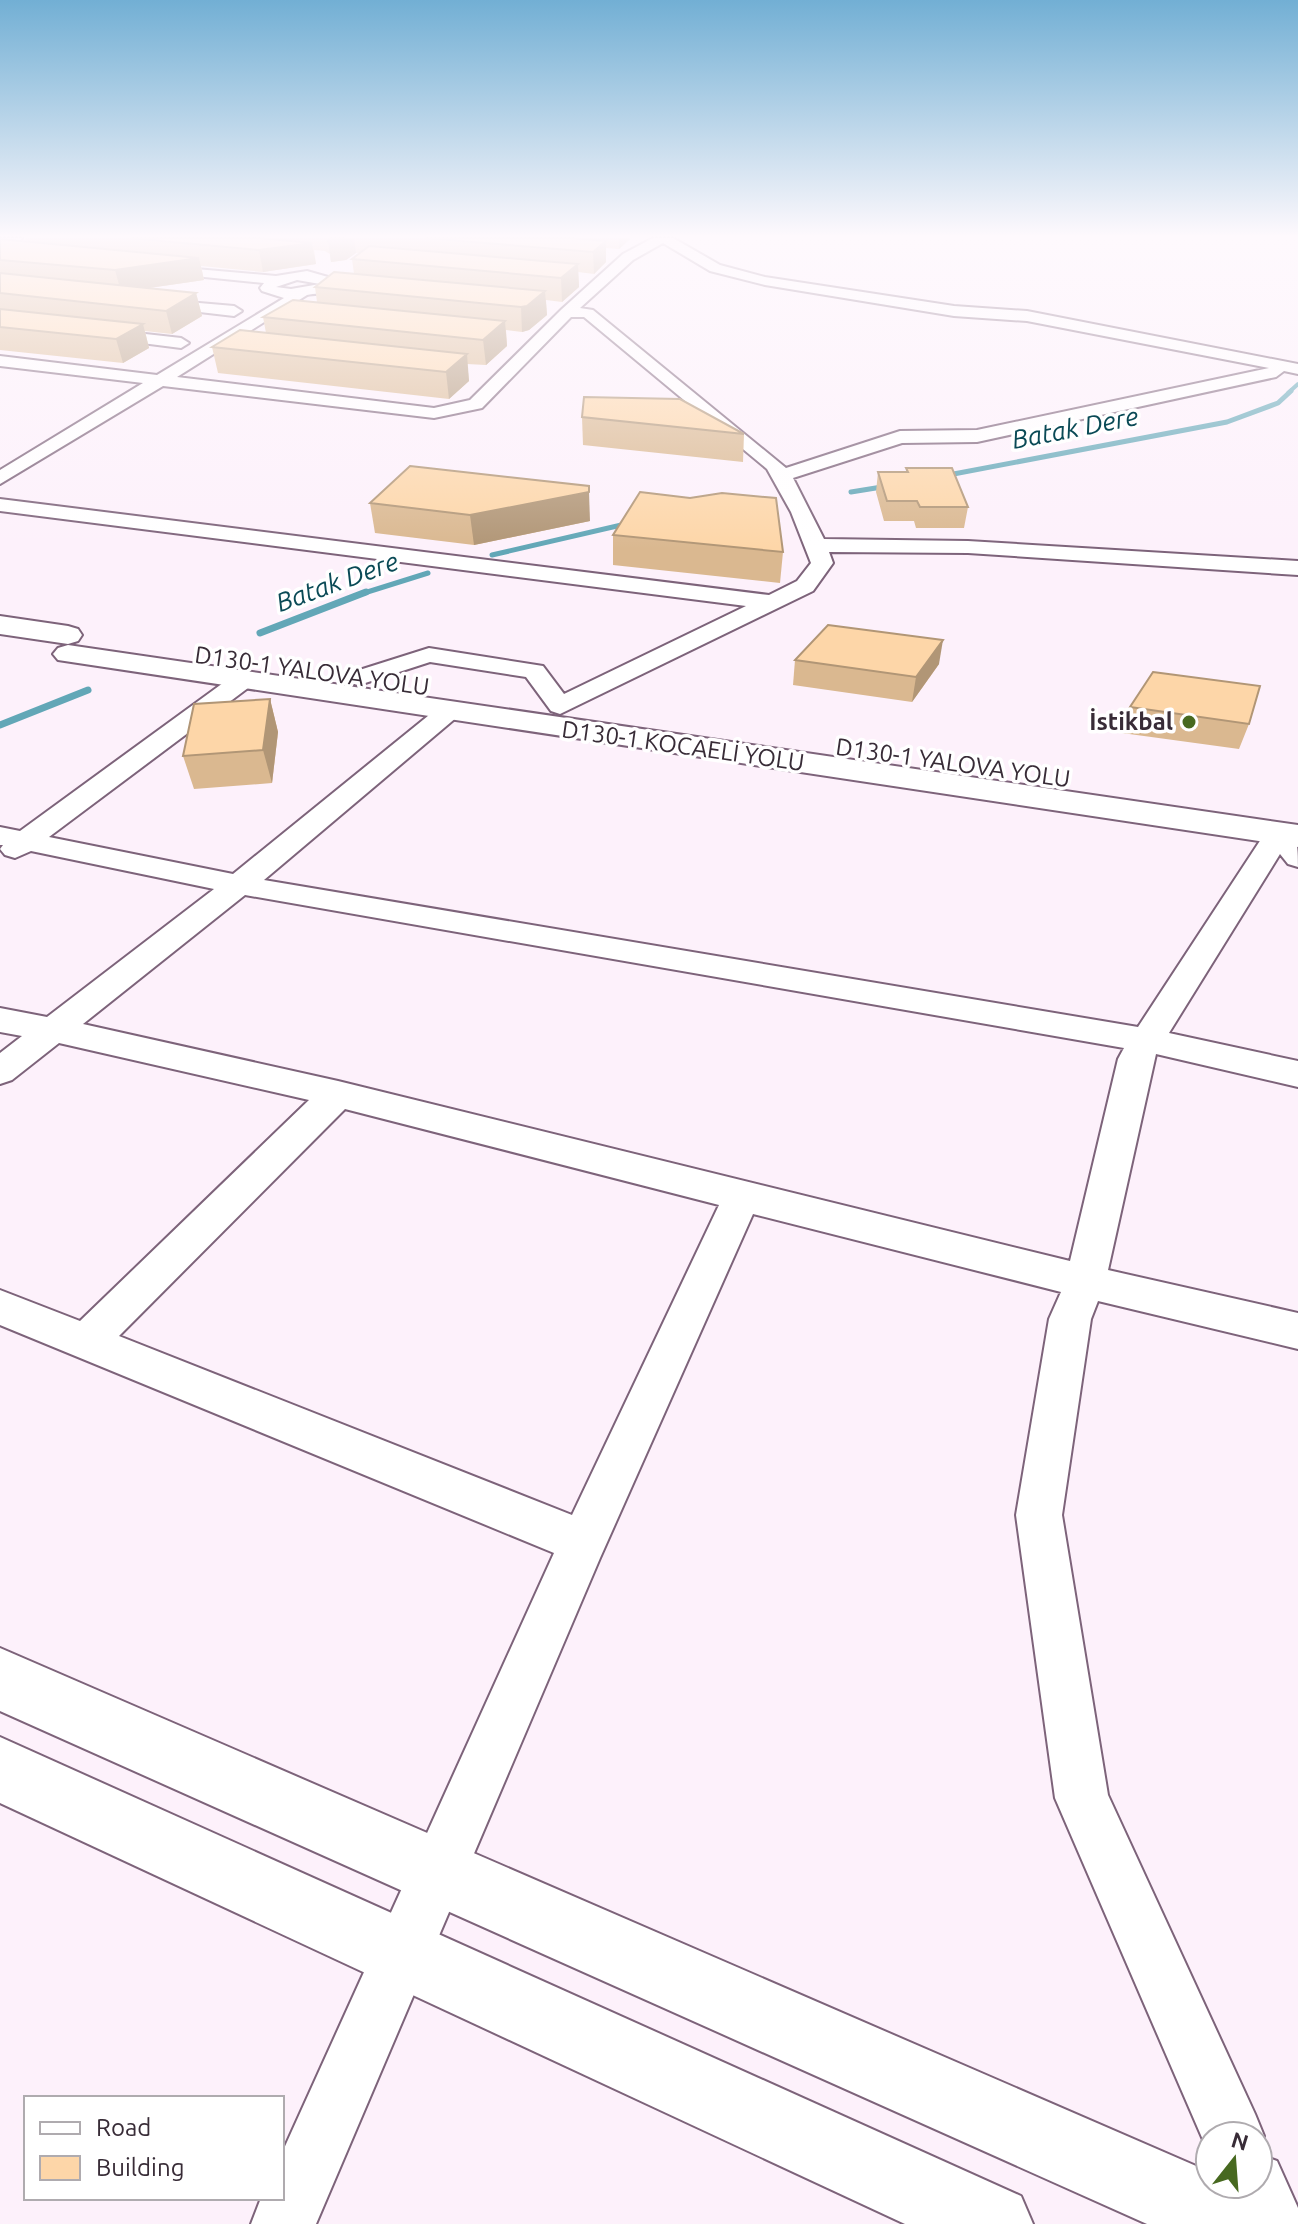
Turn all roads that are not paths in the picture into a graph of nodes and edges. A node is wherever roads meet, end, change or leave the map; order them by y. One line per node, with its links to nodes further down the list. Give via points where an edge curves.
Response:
1 (183, 342): 10 (street)
2 (222, 342): 6 (street)
3 (528, 342): 11 (street, via 476,404 434,413)
4 (624, 342): 13 (street)
5 (1156, 342): 9 (street)
6 (217, 345): 7 (street); 11 (street)
7 (247, 348)
8 (0, 361): 10 (street)
9 (1298, 370): 13 (street, via 977,436 900,437)
10 (126, 375): 11 (street); 12 (street)
11 (160, 380): 14 (street)
12 (101, 391)
13 (783, 475): 16 (street)
14 (0, 478)
15 (0, 505): 18 (street)
16 (817, 545): 17 (street, via 982,547); 18 (street, via 822,563 805,586)
17 (1298, 568)
18 (770, 602): 23 (street)
19 (0, 625): 21 (main road, D130-1 YALOVA YOLU)
20 (0, 643): 21 (main road, D130-1 KOCAELİ YOLU)
21 (68, 644): 22 (main road, D130-1 KOCAELİ YOLU); 23 (main road, D130-1 YALOVA YOLU)
22 (243, 680): 24 (main road, D130-1 KOCAELİ YOLU); 26 (street)
23 (560, 706): 25 (main road, D130-1 YALOVA YOLU)
24 (448, 712): 25 (main road, D130-1 KOCAELİ YOLU); 28 (street)
25 (1293, 835): 31 (street)
26 (14, 839): 27 (street); 28 (street)
27 (0, 857)
28 (239, 885): 30 (street); 31 (street)
29 (0, 1020): 30 (street)
30 (54, 1029): 32 (street); 34 (street)
31 (1147, 1040): 33 (street); 36 (street, via 1135,1059)
32 (0, 1071)
33 (1298, 1074)
34 (338, 1094): 35 (street); 39 (street)
35 (743, 1194): 36 (street); 40 (street)
36 (1085, 1284): 38 (street); 45 (street, via 1070,1319 1039,1515 1082,1798)
37 (0, 1307): 39 (street)
38 (1298, 1331)
39 (88, 1340): 40 (street)
40 (583, 1542): 43 (street)
41 (0, 1679): 43 (main road)
42 (0, 1769): 44 (main road)
43 (438, 1872): 44 (street); 49 (main road)
44 (403, 1953): 47 (street); 48 (main road)
45 (1226, 2120)
46 (1261, 2200): 50 (street)
47 (283, 2224)
48 (993, 2224)
49 (1238, 2224)
50 (1272, 2224)

